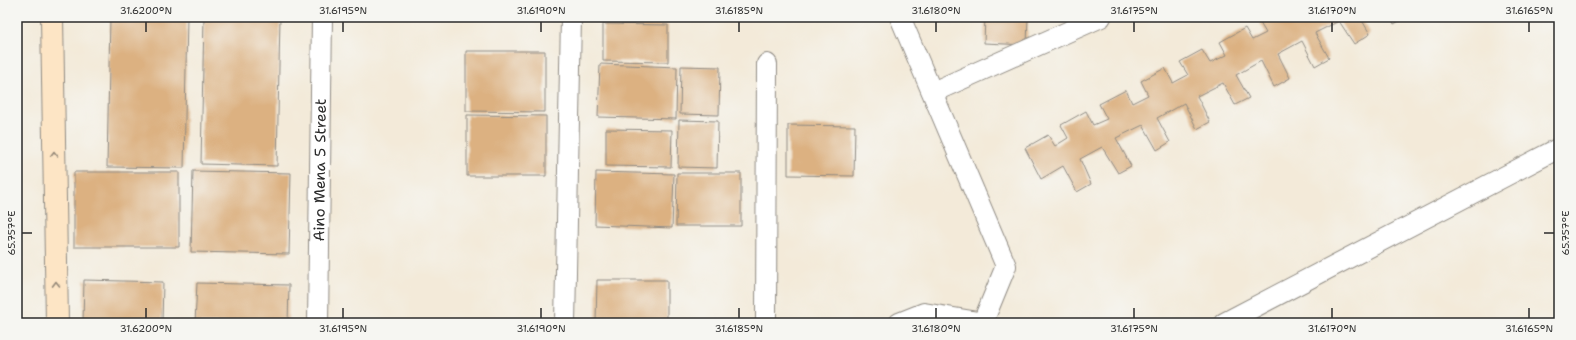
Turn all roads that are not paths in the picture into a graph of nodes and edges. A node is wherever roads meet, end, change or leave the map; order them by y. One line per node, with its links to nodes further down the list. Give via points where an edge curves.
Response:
1 (52, 17): 10 (street, one-way to 1)
2 (322, 17): 11 (street, Aino Mena 5 Street)
3 (571, 17): 12 (street)
4 (900, 17): 7 (street)
5 (1101, 17): 7 (street)
6 (767, 64): 13 (street)
7 (933, 92): 9 (street, via 1006,266)
8 (1559, 148): 15 (street)
9 (983, 322): 14 (street, via 924,313)
10 (57, 323)
11 (318, 323)
12 (566, 323)
13 (766, 323)
14 (899, 323)
15 (1224, 323)

